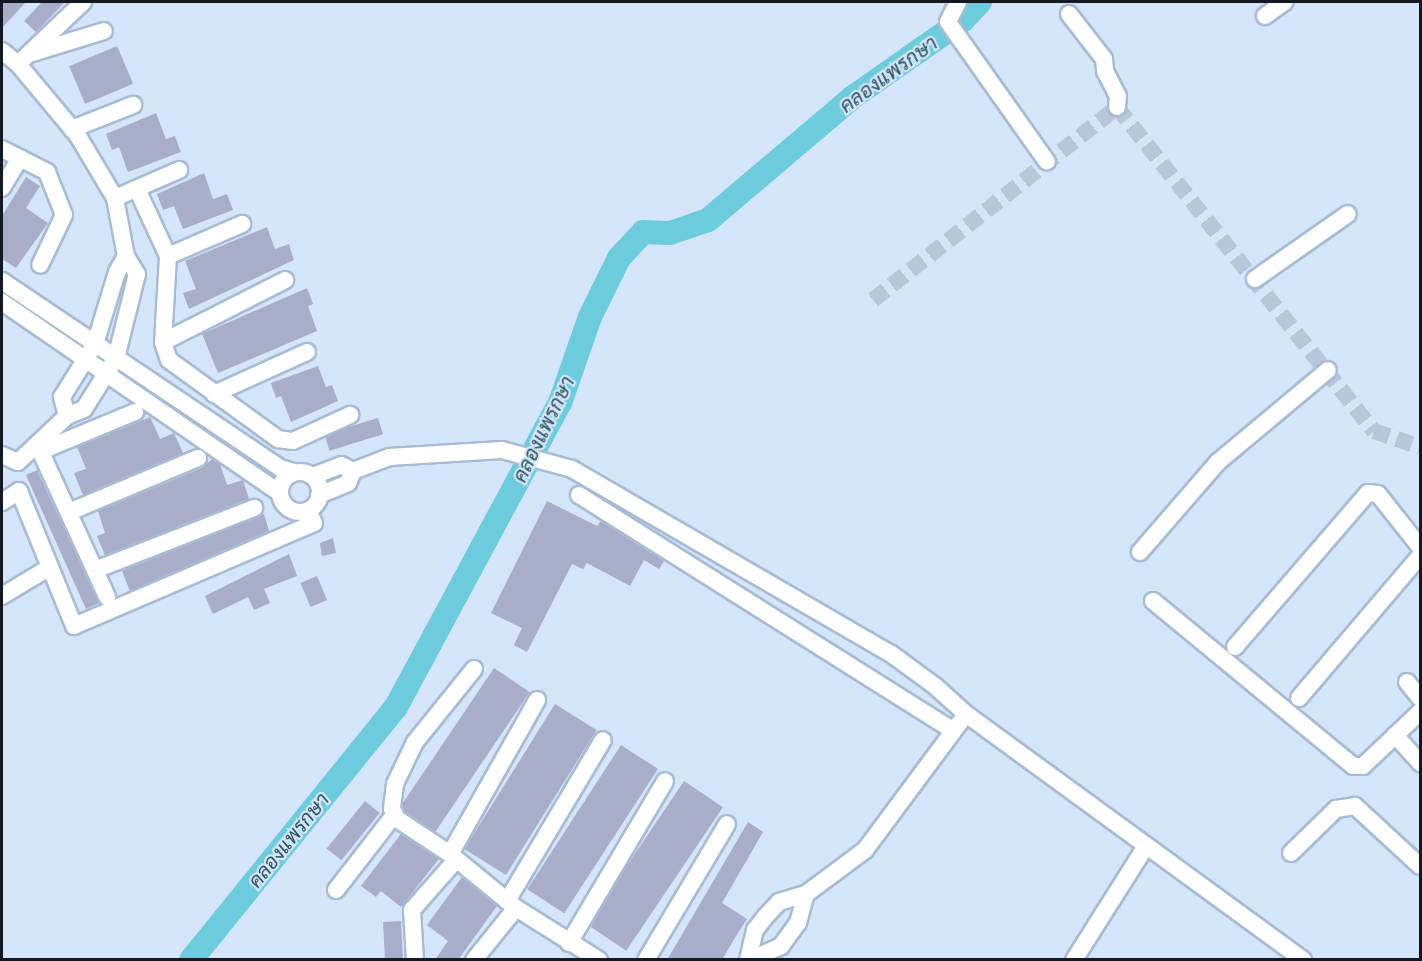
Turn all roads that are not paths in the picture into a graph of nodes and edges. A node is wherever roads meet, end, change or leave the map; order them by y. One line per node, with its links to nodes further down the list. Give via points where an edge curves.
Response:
1 (83, 2): 8 (street)
2 (958, 2): 14 (street, via 948,22)
3 (1284, 2): 5 (street)
4 (1070, 14): 10 (street, via 1104,59 1105,71 1118,96)
5 (1265, 16)
6 (104, 31): 8 (street)
7 (2, 51): 8 (street)
8 (23, 59): 11 (street)
9 (133, 105): 11 (street)
10 (1117, 107)
11 (72, 129): 18 (street)
12 (2, 149): 13 (street)
13 (20, 158): 16 (street); 23 (street, via 46,172 63,216)
14 (1047, 162)
15 (179, 170): 17 (street)
16 (2, 188)
17 (137, 189): 18 (street); 22 (street)
18 (115, 198): 21 (street)
19 (1348, 214): 24 (street)
20 (242, 224): 22 (street)
21 (126, 256): 29 (street, via 117,272); 31 (street, via 137,274)
22 (168, 256): 28 (street)
23 (40, 265)
24 (1255, 279)
25 (285, 280): 28 (street)
26 (2, 281): 29 (street)
27 (2, 303): 32 (street)
28 (163, 342): 35 (street, via 169,360)
29 (95, 344): 31 (street); 32 (street)
30 (307, 352): 35 (street)
31 (116, 358): 34 (street); 43 (street, via 280,468)
32 (85, 359): 34 (street); 38 (street, via 62,398)
33 (1328, 370): 53 (street, via 1218,462)
34 (108, 374): 38 (street, via 84,409); 45 (street)
35 (213, 394): 37 (street, via 278,439 293,441)
36 (135, 412): 39 (street)
37 (350, 415)
38 (67, 416): 39 (street)
39 (40, 448): 40 (street, via 18,462); 51 (street)
40 (2, 455)
41 (198, 458): 51 (street)
42 (353, 471): 44 (street, via 341,465); 46 (street, via 348,483); 67 (street, via 389,457 502,450 572,469 890,653)
43 (294, 472): 44 (street); 45 (street, via 283,480)
44 (313, 476): 46 (street)
45 (280, 493): 50 (street, via 290,509)
46 (319, 495): 50 (street)
47 (579, 495): 68 (street)
48 (2, 502): 55 (street, via 19,491)
49 (254, 508): 56 (street)
50 (308, 510): 55 (street, via 315,523 74,626)
51 (69, 512): 56 (street)
52 (1420, 547): 60 (street, via 1378,494 1368,493)
53 (1140, 552)
54 (1420, 556): 63 (street)
55 (50, 567): 57 (street)
56 (95, 570): 58 (street)
57 (2, 596)
58 (107, 597)
59 (1153, 601): 69 (street, via 1349,764 1363,766)
60 (1235, 647)
61 (474, 669): 73 (street, via 415,742 391,797)
62 (1407, 682): 64 (street)
63 (1299, 698)
64 (1420, 698)
65 (537, 700): 77 (street)
66 (1420, 712): 69 (street)
67 (966, 714): 68 (street); 75 (street)
68 (952, 730): 80 (street, via 865,850)
69 (1395, 735): 71 (street)
70 (603, 740): 81 (street)
71 (1420, 763)
72 (665, 781): 82 (street)
73 (395, 814): 77 (street); 79 (street)
74 (727, 824): 86 (street)
75 (1146, 846): 88 (street); 89 (street)
76 (1291, 853): 78 (street, via 1336,809 1355,806)
77 (453, 857): 81 (street); 83 (street, via 412,910)
78 (1420, 866)
79 (336, 890)
80 (806, 894): 87 (street, via 798,923 781,946); 87 (street, via 779,902 766,916 756,930)
81 (512, 904): 82 (street); 84 (street)
82 (569, 943): 85 (street)
83 (415, 960)
84 (474, 960)
85 (599, 960)
86 (646, 960)
87 (748, 960)
88 (1074, 960)
89 (1304, 960)

